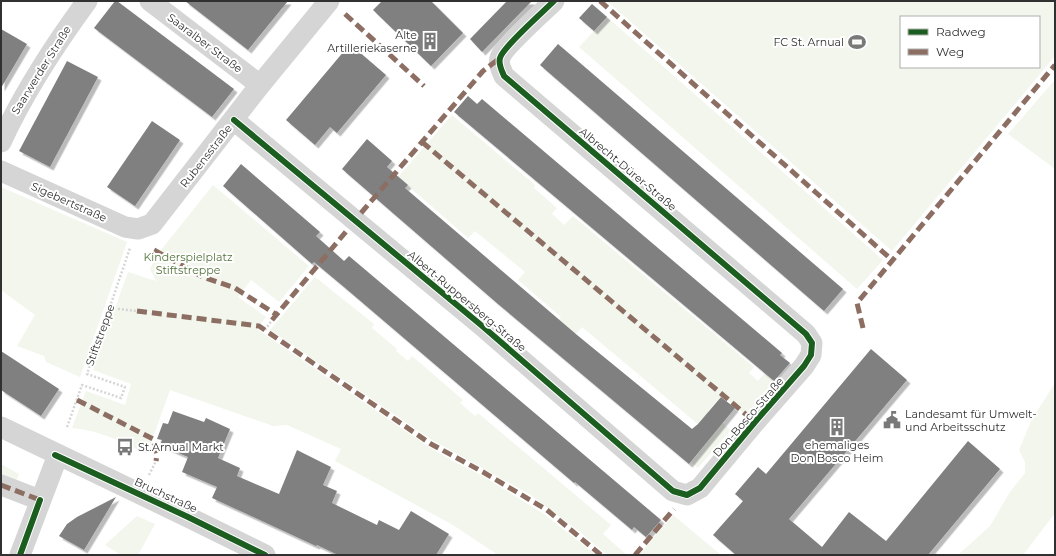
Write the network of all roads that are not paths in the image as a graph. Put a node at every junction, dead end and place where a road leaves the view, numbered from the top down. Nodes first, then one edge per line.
1 (87, 1) edge
2 (150, 1) edge
3 (328, 1) edge
4 (554, 1) edge
5 (260, 85) junction
6 (234, 120) junction
7 (1, 142) edge
8 (1, 171) edge
9 (138, 229) joint
10 (812, 343) joint
11 (1, 427) edge
12 (58, 455) junction
13 (1, 485) edge
14 (687, 495) joint
15 (40, 500) junction
16 (20, 555) edge
17 (265, 555) edge

1 - 7 street, Saarwerder Straße
2 - 5 street, Saaralber Straße
3 - 5 street, Rubensstraße
4 - 10 street, Albrecht-Dürer-Straße
5 - 6 street, Rubensstraße
6 - 9 street, Rubensstraße
6 - 14 street, Albert-Ruppersberg-Straße
8 - 9 street, Sigebertstraße
10 - 14 street, Don-Bosco-Straße
11 - 12 street, Bruchstraße
12 - 15 street
12 - 17 street, Bruchstraße
13 - 15 street
15 - 16 street

